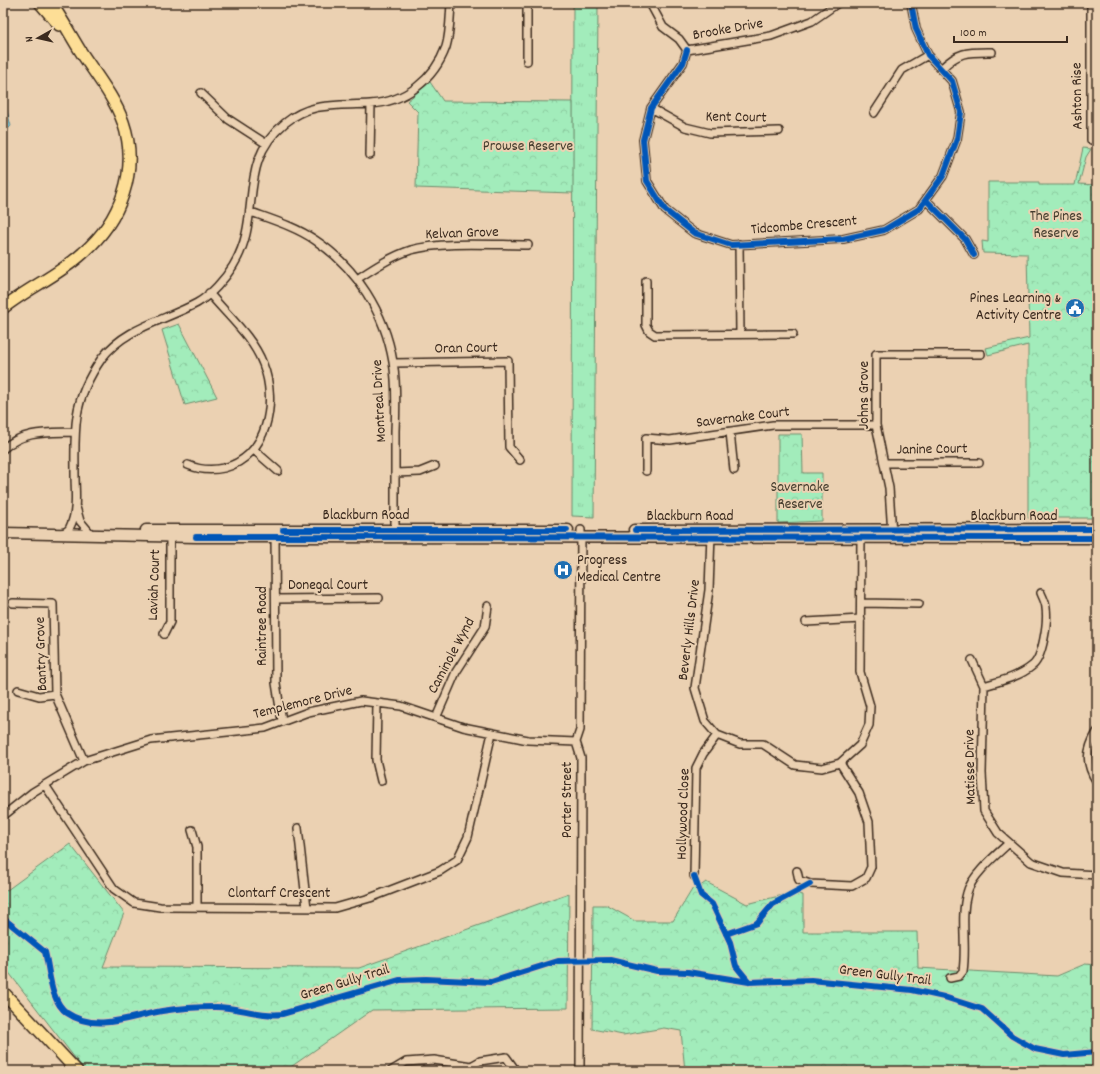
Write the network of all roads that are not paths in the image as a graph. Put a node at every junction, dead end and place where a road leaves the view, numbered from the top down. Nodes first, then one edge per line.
1 (40, 3) edge
2 (51, 3) edge
3 (451, 3) edge
4 (650, 3) edge
5 (838, 3) edge
6 (911, 3) edge
7 (1091, 3) edge
8 (527, 4) edge
9 (80, 50) junction
10 (687, 50) junction
11 (992, 52) dead end
12 (928, 55) junction
13 (527, 61) dead end
14 (941, 69) junction
15 (201, 93) dead end
16 (371, 104) junction
17 (651, 108) junction
18 (874, 113) dead end
19 (778, 132) dead end
20 (1091, 140) dead end
21 (265, 143) junction
22 (370, 156) dead end
23 (926, 200) junction
24 (251, 212) junction
25 (739, 244) junction
26 (528, 245) dead end
27 (974, 255) dead end
28 (357, 279) junction
29 (646, 281) dead end
30 (209, 294) junction
31 (3, 308) edge
32 (740, 334) junction
33 (793, 334) dead end
34 (981, 354) dead end
35 (394, 363) junction
36 (876, 424) junction
37 (75, 432) junction
38 (730, 432) junction
39 (3, 449) edge
40 (254, 450) junction
41 (520, 460) dead end
42 (885, 463) junction
43 (979, 463) dead end
44 (188, 465) dead end
45 (435, 466) dead end
46 (646, 470) dead end
47 (734, 470) dead end
48 (278, 471) dead end
49 (395, 473) junction
50 (76, 507) junction
51 (1097, 529) edge
52 (3, 533) edge
53 (62, 533) junction
54 (275, 533) junction
55 (395, 533) junction
56 (91, 534) junction
57 (581, 534) junction
58 (711, 534) junction
59 (861, 534) junction
60 (892, 534) junction
61 (170, 537) junction
62 (1097, 538) edge
63 (1041, 593) dead end
64 (379, 598) dead end
65 (276, 599) junction
66 (13, 603) dead end
67 (862, 603) junction
68 (919, 604) dead end
69 (488, 606) dead end
70 (861, 619) junction
71 (806, 622) dead end
72 (164, 634) dead end
73 (972, 660) dead end
74 (984, 686) junction
75 (18, 690) dead end
76 (55, 694) junction
77 (377, 703) junction
78 (436, 718) junction
79 (282, 721) junction
80 (1097, 732) edge
81 (492, 733) junction
82 (717, 735) junction
83 (576, 742) junction
84 (84, 762) junction
85 (840, 763) junction
86 (381, 781) dead end
87 (1097, 782) edge
88 (45, 785) junction
89 (3, 816) edge
90 (298, 828) dead end
91 (192, 830) dead end
92 (1009, 843) junction
93 (797, 871) dead end
94 (1097, 875) edge
95 (694, 876) dead end
96 (197, 907) junction
97 (307, 908) junction
98 (950, 978) dead end
99 (5, 993) edge
100 (45, 1037) junction
101 (471, 1068) edge
102 (70, 1071) edge
103 (77, 1071) edge
104 (391, 1071) edge
105 (514, 1071) edge
106 (580, 1071) edge

1 - 9 main road
2 - 9 main road
3 - 16 street
4 - 10 street
5 - 10 street, Brooke Drive
6 - 12 street, Tidcombe Crescent
7 - 20 street, Ashton Rise
8 - 13 street
9 - 31 main road
10 - 17 street, Tidcombe Crescent
11 - 14 street
12 - 14 street, Tidcombe Crescent
12 - 18 street
14 - 23 street, Tidcombe Crescent
15 - 21 street
16 - 21 street
16 - 22 street
17 - 19 street, Kent Court
17 - 25 street, Tidcombe Crescent
21 - 24 street
23 - 25 street, Tidcombe Crescent
23 - 27 street
24 - 28 street, Montreal Drive
24 - 30 street
25 - 32 street
26 - 28 street, Kelvan Grove
28 - 35 street, Montreal Drive
29 - 32 street
30 - 37 street
30 - 40 street
32 - 33 street
34 - 36 street, Johns Grove
35 - 41 street, Oran Court
35 - 49 street, Montreal Drive
36 - 38 street, Savernake Court
36 - 42 street, Johns Grove
37 - 39 street
37 - 50 street
38 - 46 street, Savernake Court
38 - 47 street
40 - 44 street
40 - 48 street
42 - 43 street, Janine Court
42 - 60 street, Johns Grove
45 - 49 street
49 - 55 street, Montreal Drive
50 - 53 street
50 - 56 street
51 - 60 main road, Blackburn Road
52 - 53 main road, Blackburn Road
53 - 56 main road, Blackburn Road
54 - 55 main road, Blackburn Road
54 - 56 main road, Blackburn Road
54 - 61 main road, Blackburn Road
54 - 65 street, Raintree Road
55 - 57 main road, Blackburn Road
56 - 61 main road, Blackburn Road
57 - 58 main road, Blackburn Road
57 - 83 street, Porter Street
58 - 59 main road, Blackburn Road
58 - 82 street, Beverly Hills Drive
59 - 60 main road, Blackburn Road
59 - 67 street, Beverly Hills Drive
60 - 62 main road, Blackburn Road
61 - 72 street, Laviah Court
63 - 74 street
64 - 65 street, Donegal Court
65 - 79 street, Raintree Road
66 - 76 street, Bantry Grove
67 - 68 street
67 - 70 street, Beverly Hills Drive
69 - 78 street, Caminole Wynd
70 - 71 street
70 - 85 street, Beverly Hills Drive
73 - 74 street, Matisse Drive
74 - 92 street, Matisse Drive
75 - 76 street
76 - 84 street, Bantry Grove
77 - 78 street, Templemore Drive
77 - 79 street, Templemore Drive
77 - 86 street
78 - 81 street, Templemore Drive
79 - 84 street, Templemore Drive
80 - 87 street
81 - 83 street, Templemore Drive
81 - 97 street, Clontarf Crescent
82 - 85 street, Beverly Hills Drive
82 - 95 street, Hollywood Close
83 - 106 street, Porter Street
84 - 88 street, Templemore Drive
85 - 93 street
88 - 89 street, Templemore Drive
88 - 96 street, Clontarf Crescent
90 - 97 street
91 - 96 street
92 - 94 street, Matisse Drive
92 - 98 street
96 - 97 street, Clontarf Crescent
99 - 100 main road
100 - 102 main road
100 - 103 main road
101 - 104 street
101 - 105 street

